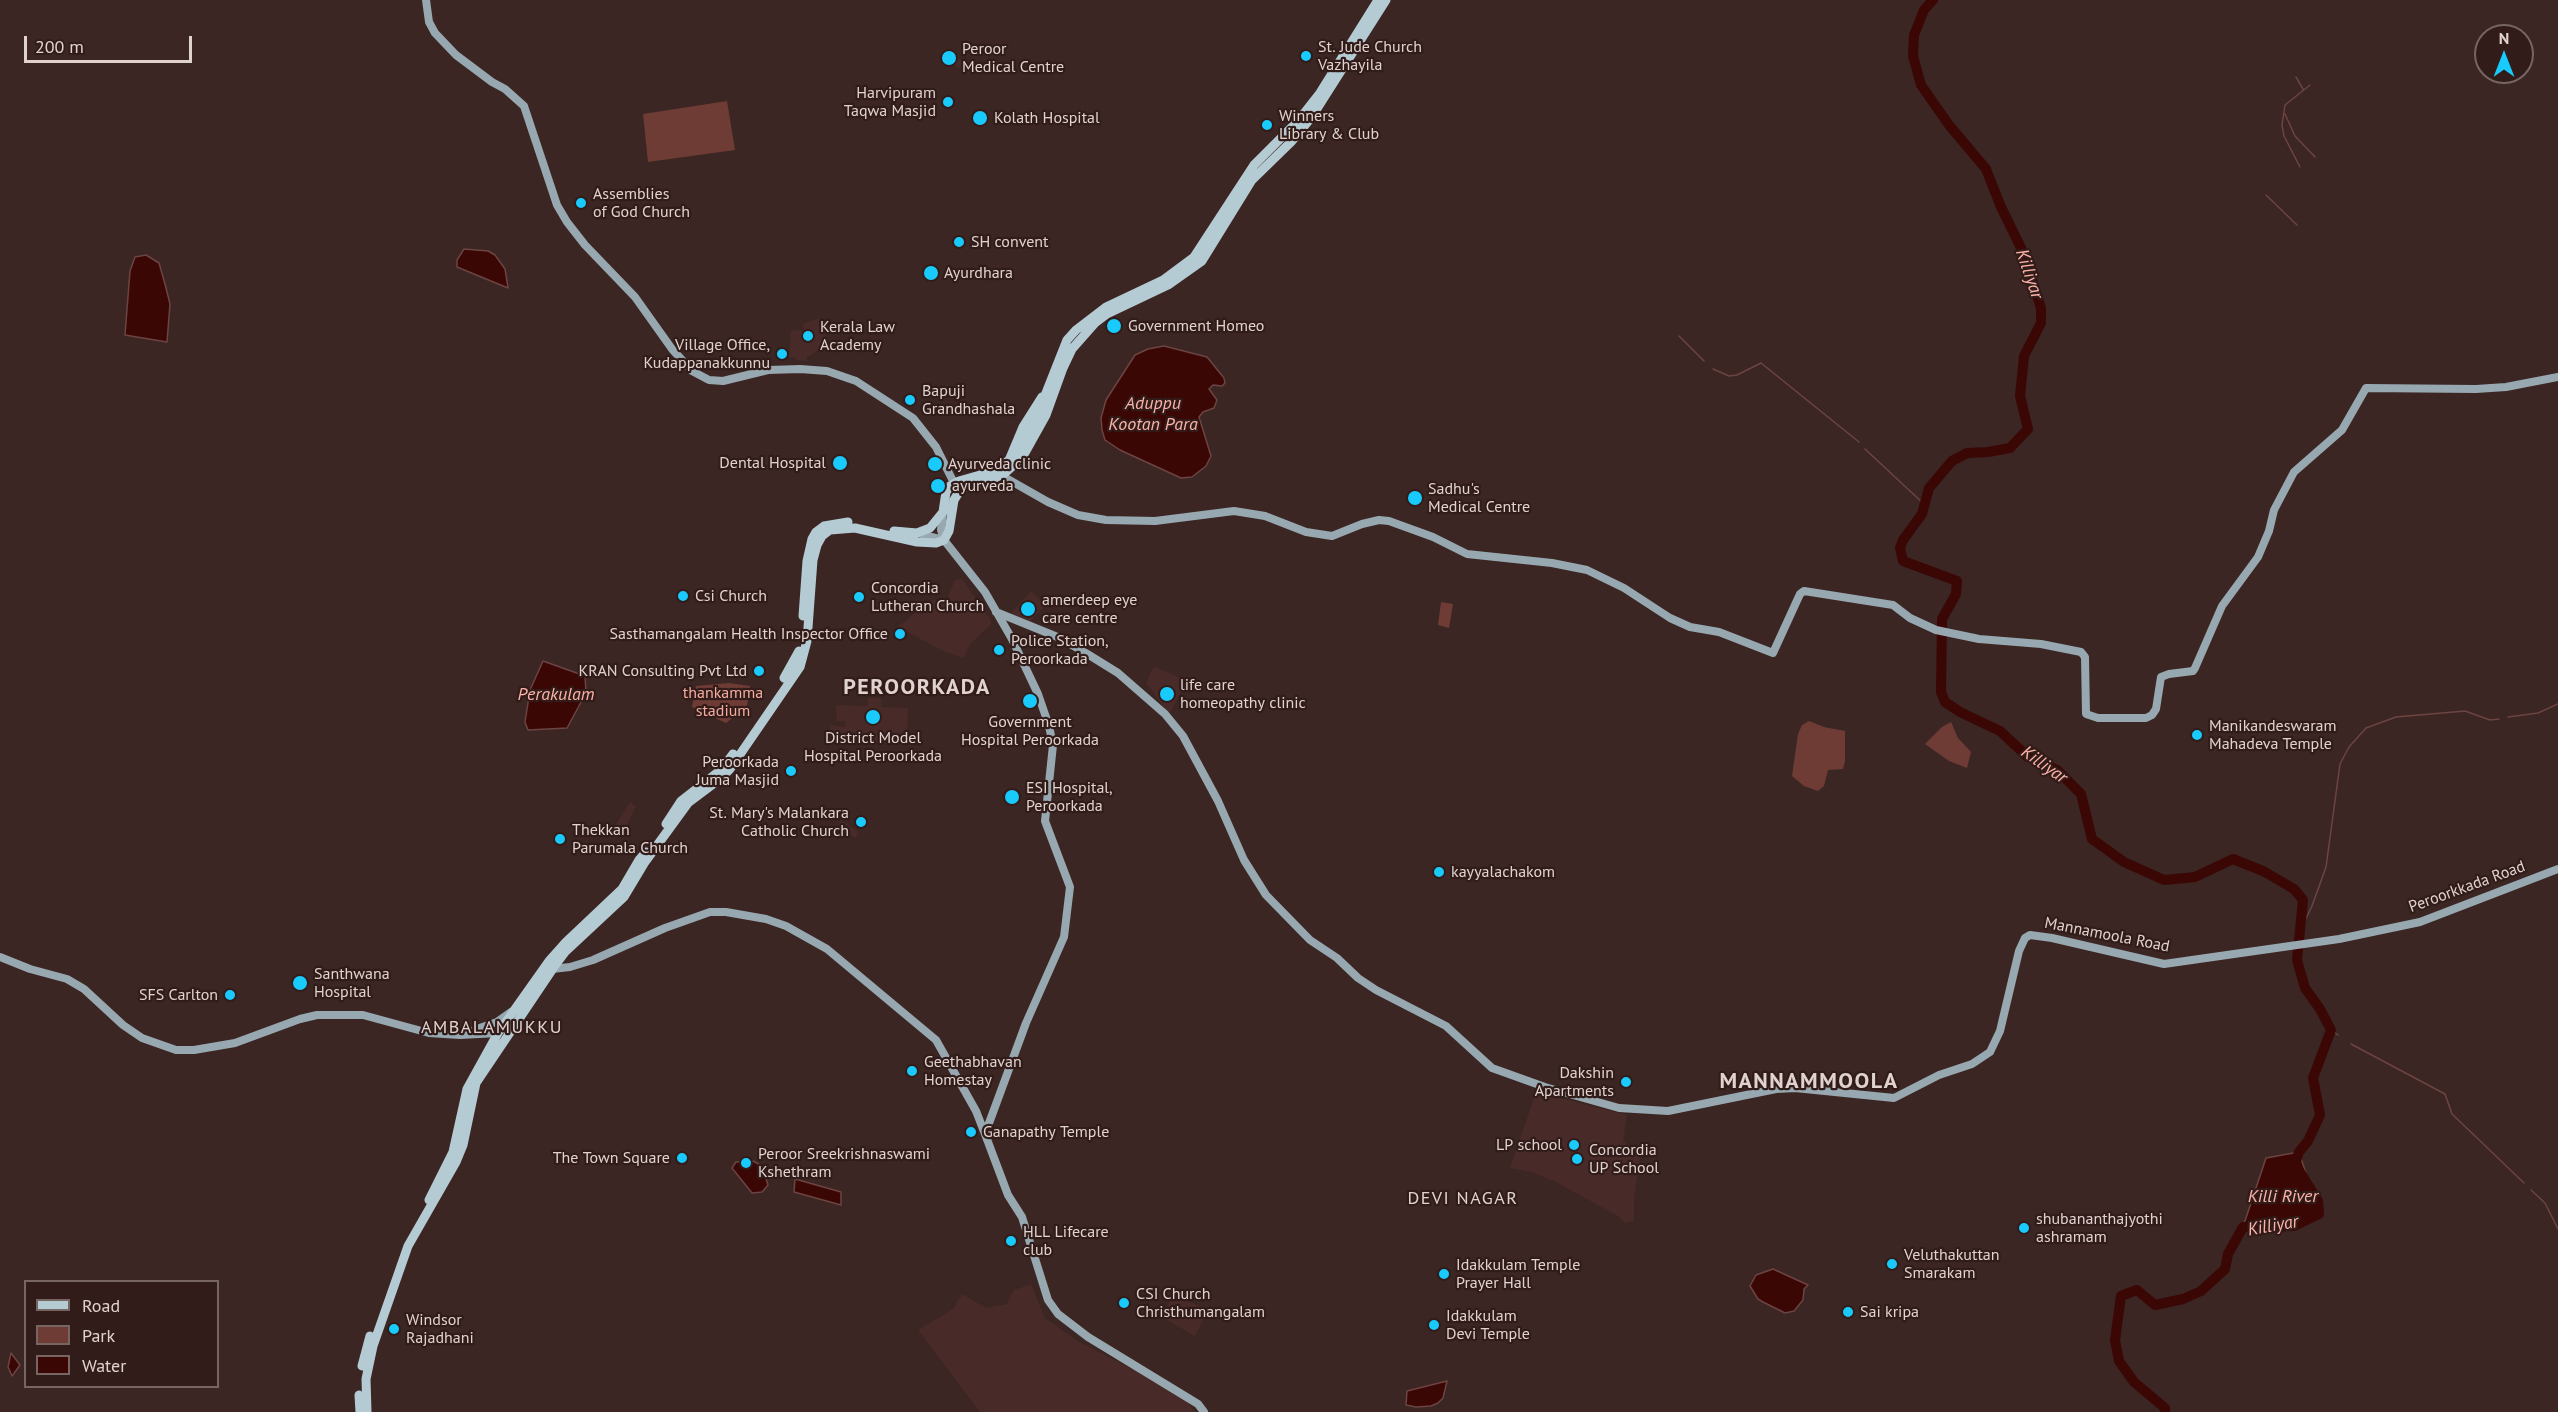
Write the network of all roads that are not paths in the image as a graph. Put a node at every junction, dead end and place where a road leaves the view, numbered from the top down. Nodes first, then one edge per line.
1 (426, 0) edge
2 (1378, 0) edge
3 (1386, 0) edge
4 (1337, 74) junction
5 (2558, 377) edge
6 (1048, 397) junction
7 (997, 473) junction
8 (954, 483) junction
9 (959, 492) junction
10 (943, 512) junction
11 (871, 528) junction
12 (916, 533) junction
13 (944, 540) junction
14 (996, 612) junction
15 (2558, 869) edge
16 (2278, 948) joint
17 (0, 957) edge
18 (550, 966) junction
19 (514, 1010) junction
20 (498, 1033) junction
21 (460, 1035) junction
22 (492, 1043) junction
23 (985, 1134) junction
24 (360, 1412) edge
25 (367, 1412) edge
26 (1204, 1412) edge

1 - 8 main road
2 - 4 main road
3 - 4 main road
4 - 6 main road
5 - 7 main road
6 - 7 main road
6 - 7 main road
7 - 8 main road
7 - 9 main road
8 - 9 main road
8 - 10 main road
9 - 13 main road
10 - 12 main road
10 - 13 main road
11 - 12 main road
11 - 13 main road
11 - 18 main road
12 - 13 main road
13 - 14 main road
14 - 16 main road, Mannamoola Road
14 - 23 main road
15 - 16 main road, Peroorkkada Road
17 - 21 main road
18 - 19 main road
18 - 23 main road
18 - 25 main road
19 - 20 main road
19 - 21 main road
20 - 21 main road
20 - 22 main road
21 - 22 main road
22 - 24 main road
23 - 26 main road

